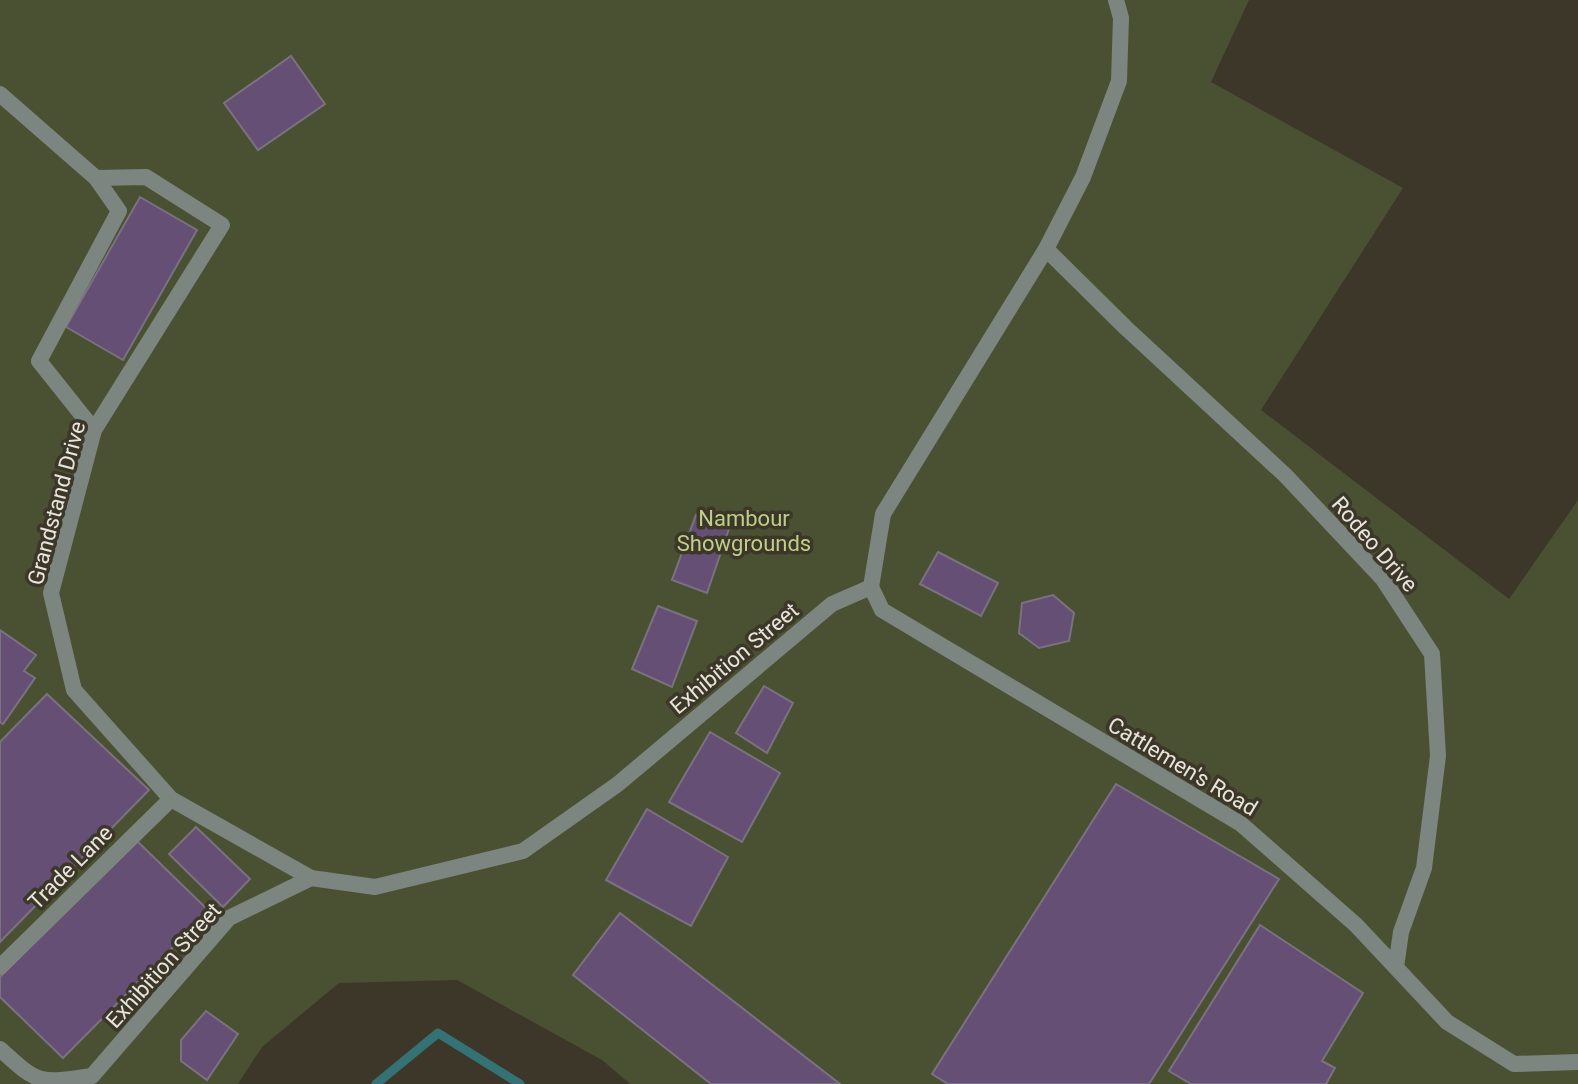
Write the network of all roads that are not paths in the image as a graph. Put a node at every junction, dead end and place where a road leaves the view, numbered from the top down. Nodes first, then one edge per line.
1 (1116, 0) edge
2 (0, 94) edge
3 (96, 178) junction
4 (1046, 249) junction
5 (94, 430) junction
6 (871, 587) junction
7 (171, 799) junction
8 (311, 878) junction
9 (0, 967) edge
10 (1396, 967) junction
11 (0, 1049) edge
12 (1578, 1062) edge
13 (92, 1080) edge

1 - 4 street
2 - 3 street
3 - 5 street
3 - 5 street, Grandstand Drive
4 - 6 street
4 - 10 street, Rodeo Drive
5 - 7 street, Grandstand Drive
6 - 8 street, Exhibition Street
6 - 10 street, Cattlemen's Road
7 - 8 street, Grandstand Drive
7 - 9 street, Trade Lane
8 - 13 street, Exhibition Street
10 - 12 street, Cattlemen's Road
11 - 13 street

